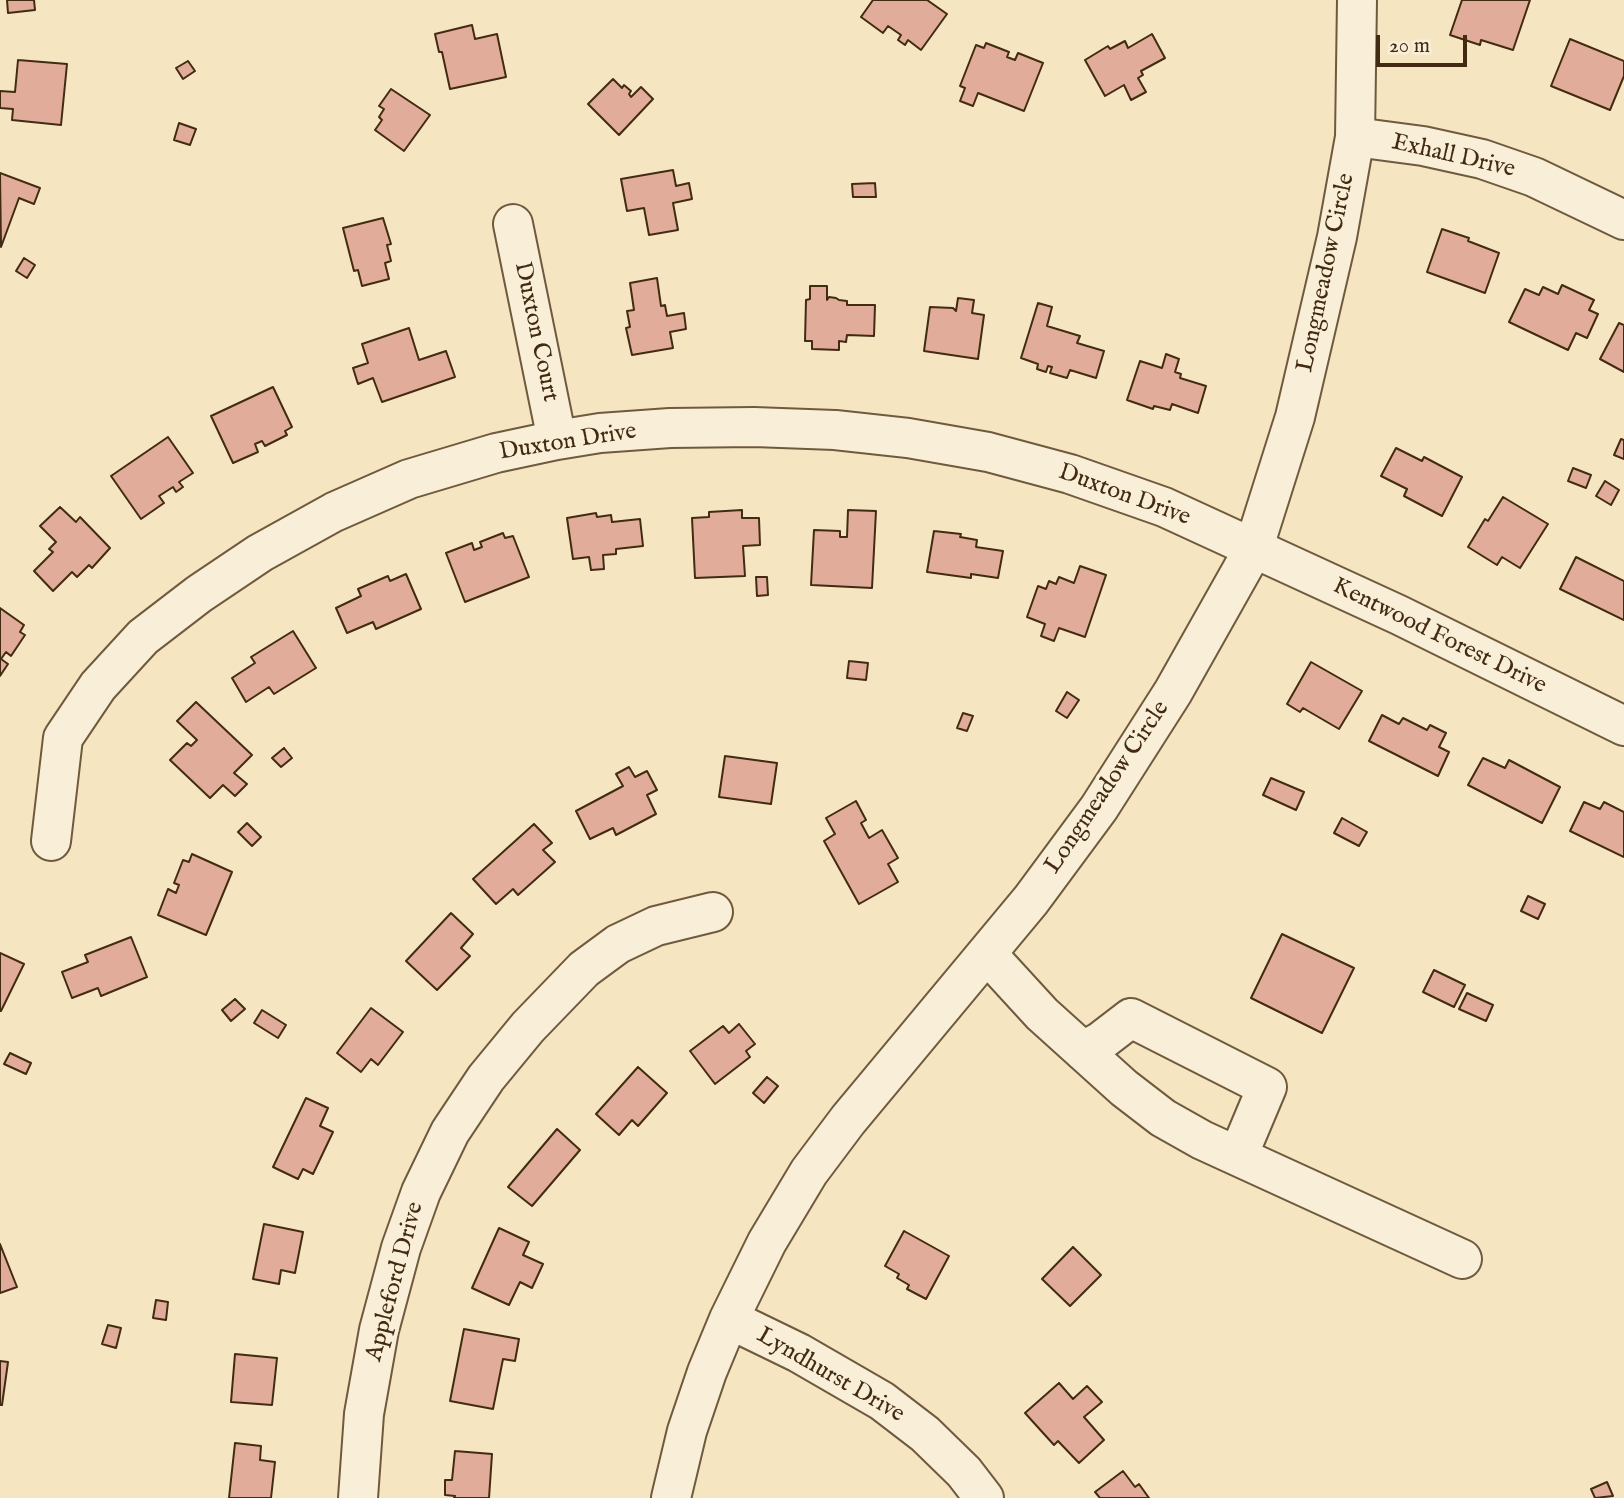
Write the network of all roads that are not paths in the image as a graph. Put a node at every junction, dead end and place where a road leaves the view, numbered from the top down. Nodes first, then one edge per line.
1 (1357, 0) edge
2 (1355, 137) junction
3 (1624, 220) edge
4 (513, 224) dead end
5 (557, 440) junction
6 (1253, 550) junction
7 (1624, 726) edge
8 (51, 841) dead end
9 (713, 912) dead end
10 (987, 954) junction
11 (1083, 1051) junction
12 (1238, 1156) junction
13 (1462, 1259) dead end
14 (729, 1319) junction
15 (358, 1498) edge
16 (671, 1498) edge
17 (984, 1498) edge

1 - 2 street, Longmeadow Circle
2 - 3 street, Exhall Drive
2 - 6 street, Longmeadow Circle
4 - 5 street, Duxton Court
5 - 6 street, Duxton Drive
5 - 8 street, Duxton Drive
6 - 7 street, Kentwood Forest Drive
6 - 10 street, Longmeadow Circle
9 - 15 street, Appleford Drive
10 - 11 street
10 - 14 street, Longmeadow Circle
11 - 12 street
11 - 12 street
12 - 13 street
14 - 16 street, Longmeadow Circle
14 - 17 street, Lyndhurst Drive

